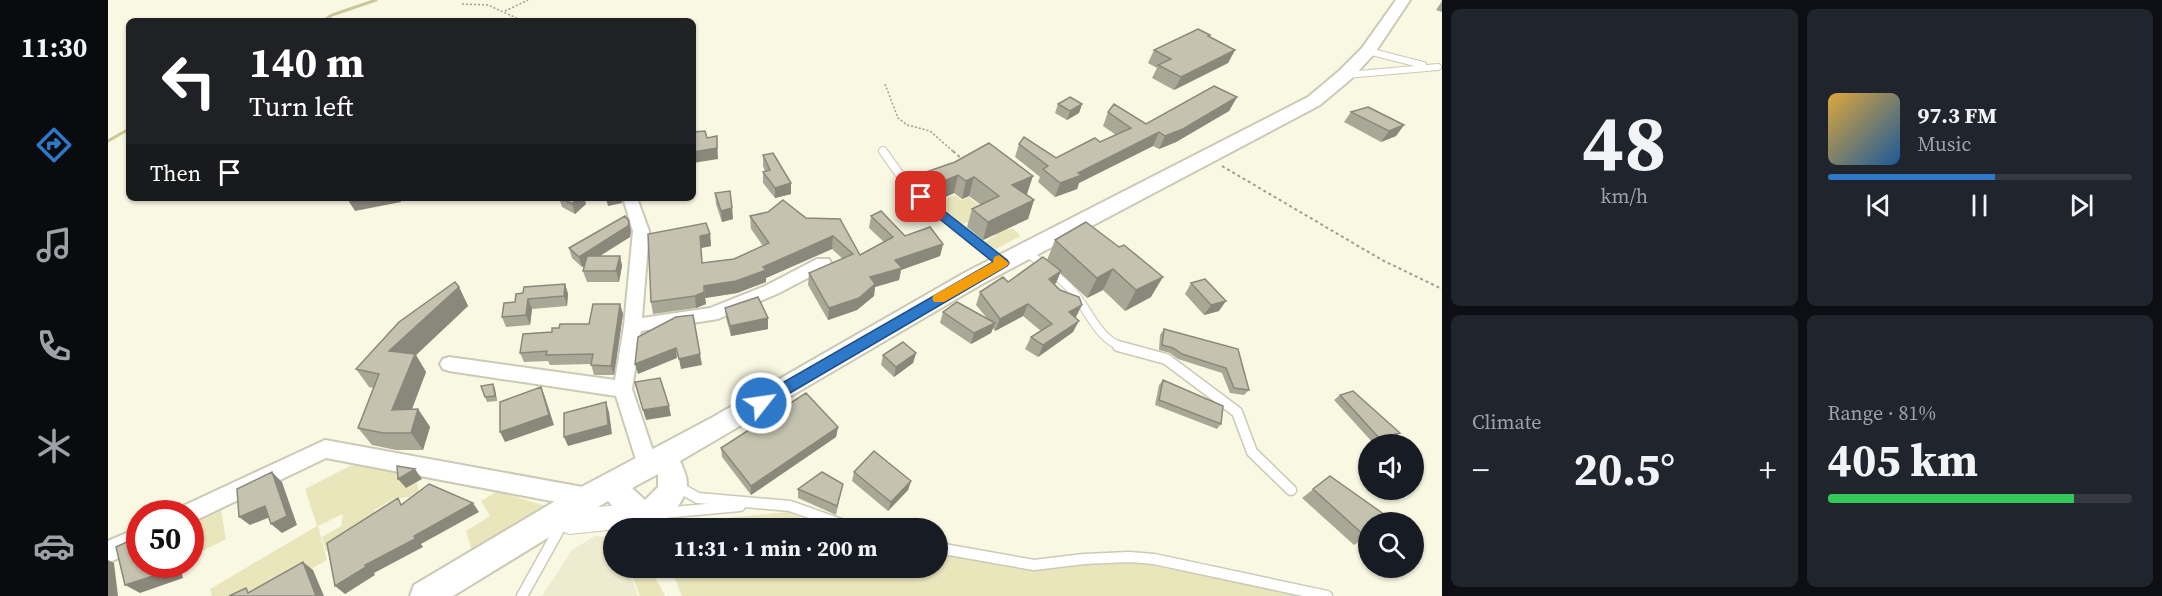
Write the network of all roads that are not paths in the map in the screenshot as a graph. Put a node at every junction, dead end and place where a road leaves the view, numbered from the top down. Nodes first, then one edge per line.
1 (1403, 0) edge
2 (1368, 51) junction
3 (1440, 66) edge
4 (1346, 75) junction
5 (882, 151) dead end
6 (631, 201) edge
7 (1026, 251) junction
8 (823, 263) dead end
9 (1002, 263) junction
10 (633, 326) junction
11 (449, 364) dead end
12 (623, 389) junction
13 (662, 470) junction
14 (1291, 490) dead end
15 (618, 493) junction
16 (588, 498) junction
17 (759, 504) junction
18 (204, 506) edge
19 (648, 514) junction
20 (824, 518) edge
21 (565, 524) junction
22 (126, 544) edge
23 (948, 550) edge
24 (108, 552) edge
25 (425, 596) edge
26 (452, 596) edge
27 (522, 596) edge
28 (1327, 596) edge

1 - 2 main road
2 - 3 lane
2 - 4 main road
3 - 4 lane
4 - 7 main road
5 - 9 lane
6 - 10 street
7 - 9 main road
7 - 14 lane
8 - 10 street
9 - 13 main road
10 - 12 street
11 - 12 street
12 - 13 street
13 - 15 main road
13 - 16 main road
13 - 17 lane
13 - 19 main road
15 - 19 main road
15 - 21 main road
16 - 18 street
16 - 25 main road
17 - 19 lane
17 - 20 lane
19 - 21 street
21 - 26 main road
21 - 27 lane
22 - 24 street
23 - 28 lane

